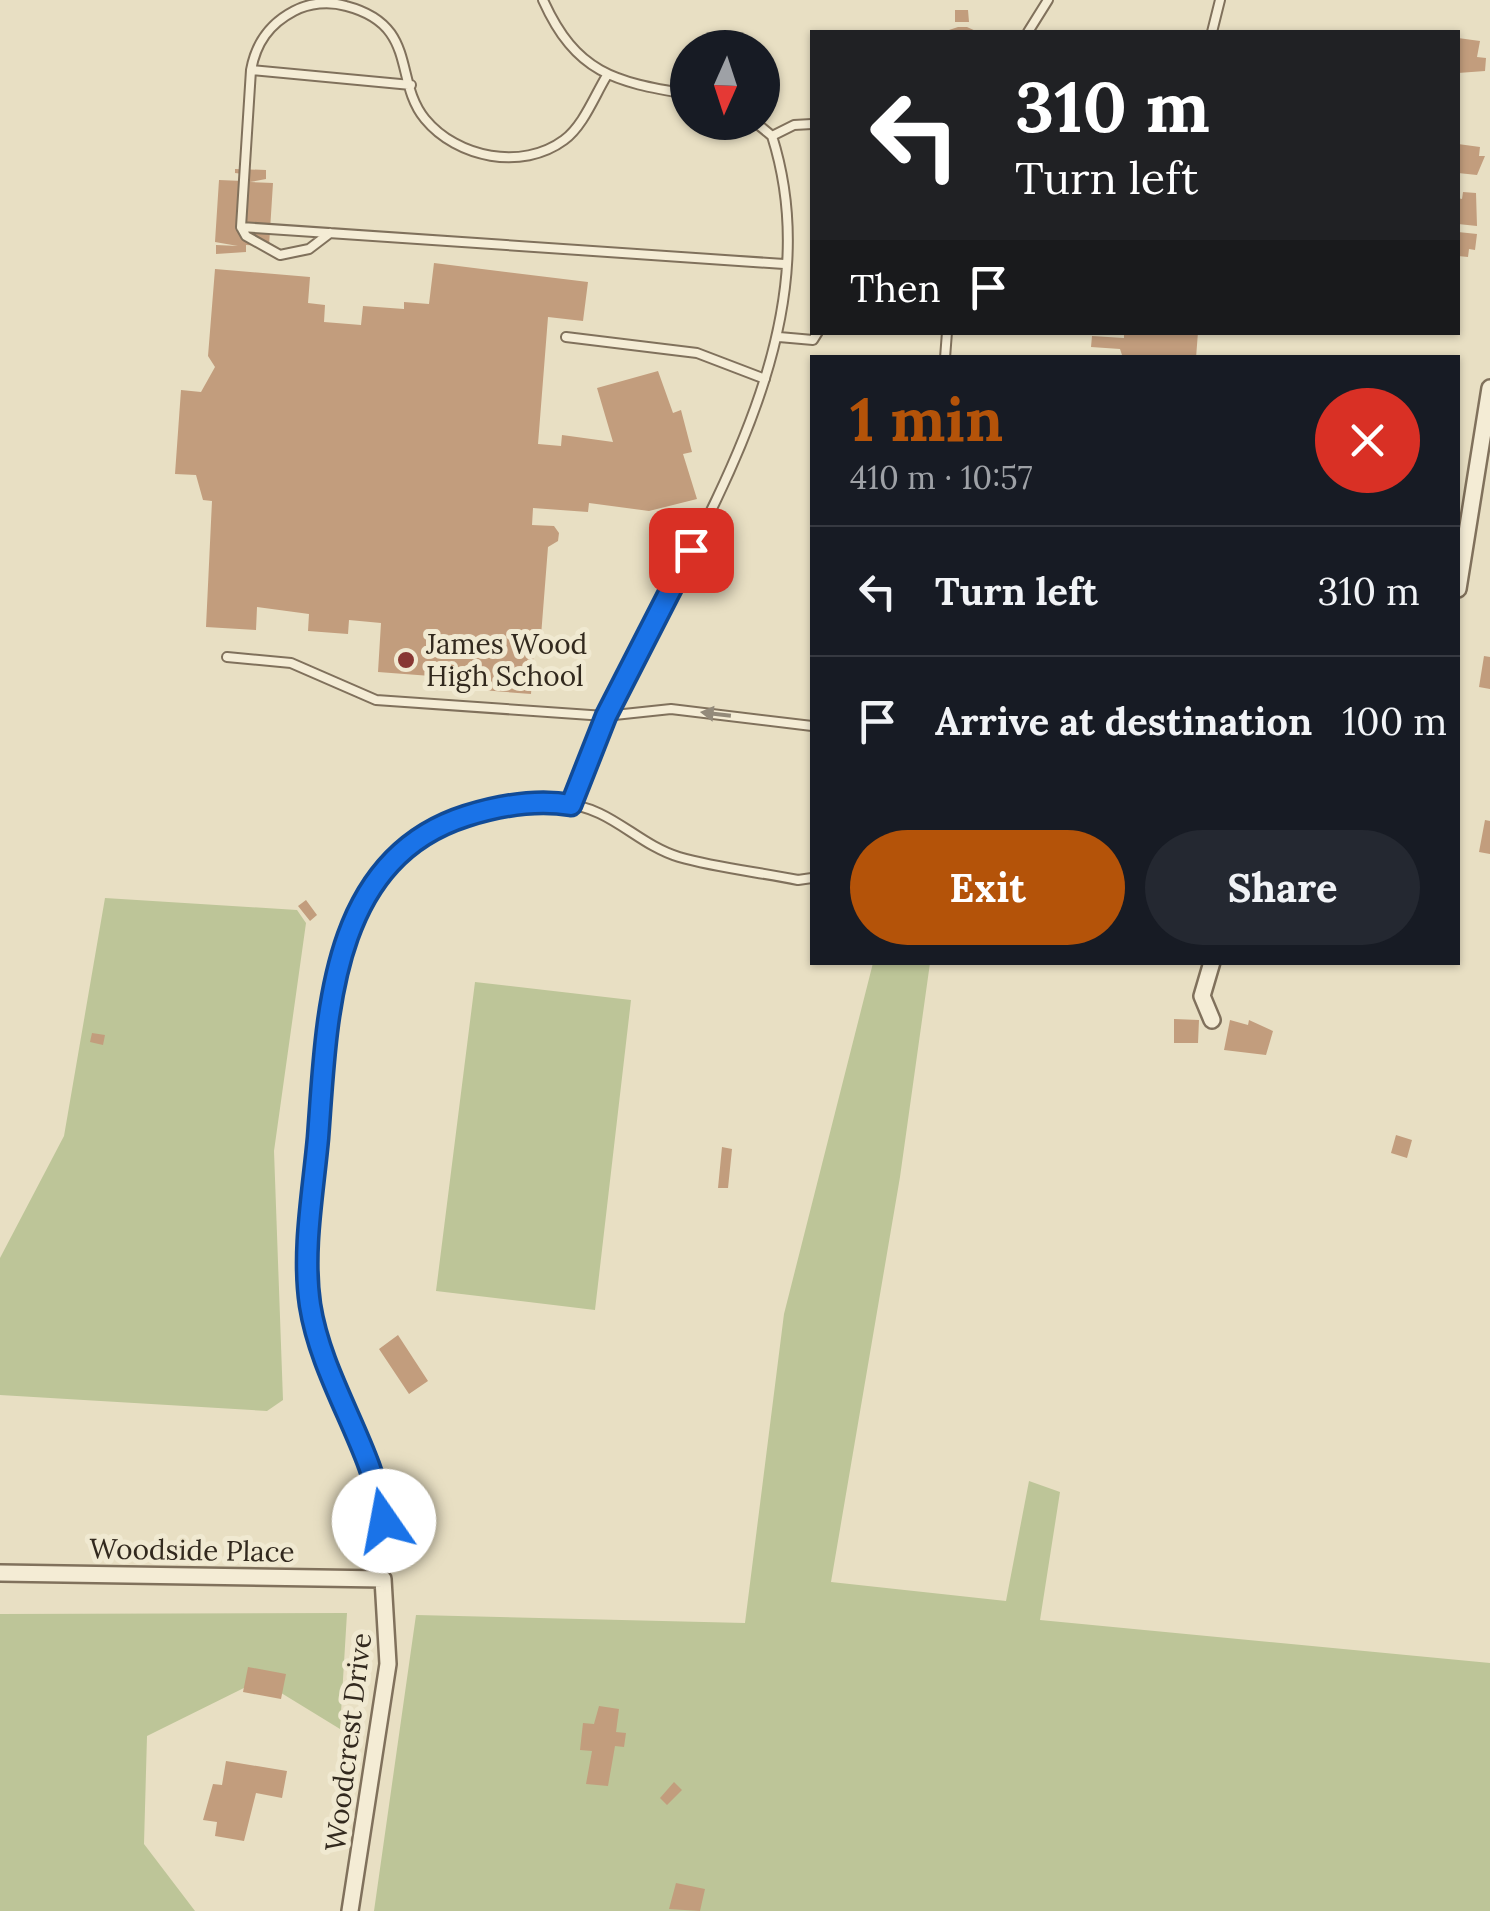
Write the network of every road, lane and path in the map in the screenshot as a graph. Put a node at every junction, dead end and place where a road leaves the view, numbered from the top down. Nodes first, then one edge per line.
1 (543, 0) edge
2 (1048, 0) edge
3 (1220, 0) edge
4 (1029, 30) edge
5 (1212, 30) edge
6 (251, 70) junction
7 (606, 77) junction
8 (411, 85) junction
9 (670, 90) edge
10 (810, 124) edge
11 (780, 132) edge
12 (773, 140) edge
13 (242, 227) junction
14 (330, 233) junction
15 (784, 264) junction
16 (816, 335) edge
17 (566, 336) dead end
18 (779, 337) junction
19 (765, 379) junction
20 (1490, 388) edge
21 (1460, 576) edge
22 (226, 657) dead end
23 (606, 716) junction
24 (810, 726) edge
25 (571, 805) junction
26 (810, 878) edge
27 (1211, 965) edge
28 (1212, 1020) dead end
29 (0, 1573) edge
30 (383, 1579) junction
31 (350, 1911) edge

1 - 7 lane
2 - 4 lane
3 - 5 lane
6 - 8 lane
6 - 8 lane
6 - 13 lane
7 - 8 lane
7 - 9 lane
10 - 11 lane
12 - 15 lane
13 - 14 lane
13 - 14 lane
14 - 15 lane
15 - 18 lane
16 - 18 lane
17 - 19 lane
18 - 19 lane
19 - 23 lane
20 - 21 street
22 - 23 lane
24 -> 23 lane
23 - 25 lane
25 - 26 lane
25 - 30 lane
27 - 28 street
29 - 30 street, Woodside Place
30 - 31 street, Woodcrest Drive

